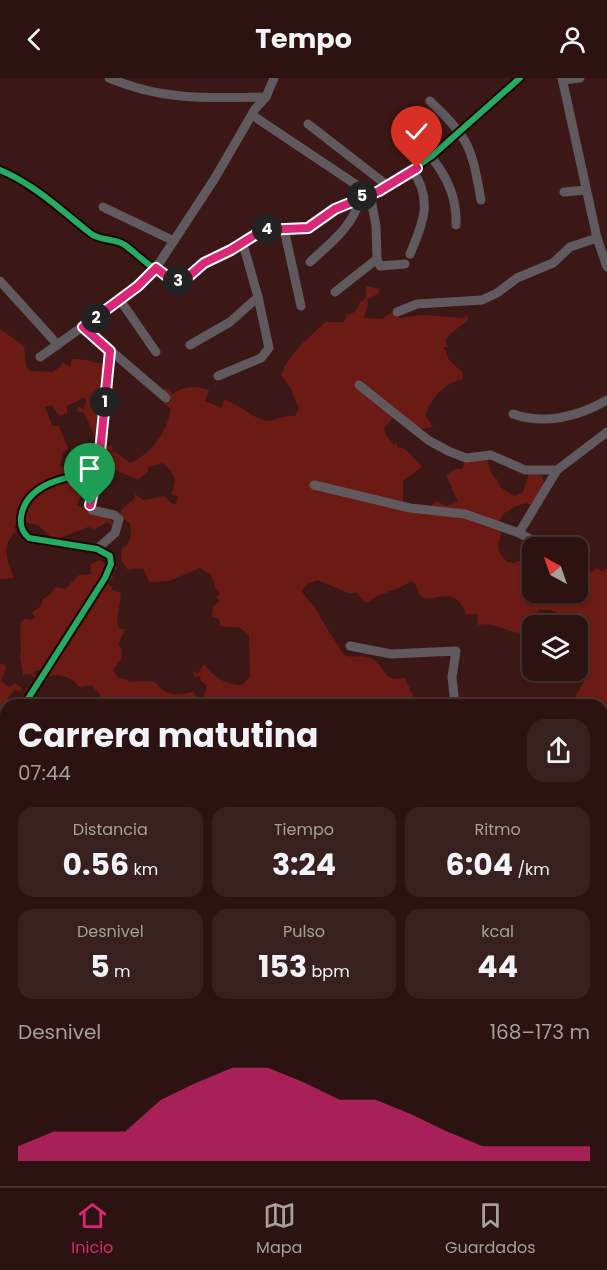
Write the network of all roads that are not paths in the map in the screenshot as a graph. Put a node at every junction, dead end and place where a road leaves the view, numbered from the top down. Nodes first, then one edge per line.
1 (109, 78) edge
2 (274, 78) edge
3 (520, 78) edge
4 (580, 78) edge
5 (562, 79) edge
6 (266, 97) junction
7 (430, 101) dead end
8 (252, 115) junction
9 (308, 124) dead end
10 (405, 129) dead end
11 (460, 131) junction
12 (432, 156) junction
13 (0, 170) edge
14 (412, 171) junction
15 (388, 186) junction
16 (586, 190) junction
17 (564, 192) dead end
18 (365, 195) junction
19 (481, 200) dead end
20 (103, 207) dead end
21 (456, 225) dead end
22 (284, 229) junction
23 (597, 238) junction
24 (174, 241) junction
25 (243, 244) junction
26 (410, 254) dead end
27 (377, 259) junction
28 (310, 262) dead end
29 (405, 264) dead end
30 (607, 267) edge
31 (156, 268) junction
32 (0, 280) edge
33 (335, 292) dead end
34 (258, 297) junction
35 (120, 300) junction
36 (301, 306) dead end
37 (397, 312) dead end
38 (83, 327) junction
39 (58, 345) junction
40 (190, 345) dead end
41 (110, 351) junction
42 (156, 352) dead end
43 (40, 357) dead end
44 (219, 376) dead end
45 (359, 385) dead end
46 (166, 398) dead end
47 (607, 400) edge
48 (513, 414) dead end
49 (607, 432) edge
50 (557, 471) junction
51 (98, 472) junction
52 (314, 485) dead end
53 (519, 533) junction
54 (527, 537) edge
55 (98, 549) junction
56 (350, 646) dead end
57 (28, 699) edge
58 (454, 699) edge

1 - 6 street
2 - 6 street
3 - 11 street
4 - 5 street
5 - 16 street
6 - 8 street
7 - 11 street
8 - 18 street
8 - 24 street
9 - 15 street
10 - 12 street
11 - 12 street
11 - 19 street
12 - 14 street
12 - 21 street
13 - 31 street
14 - 15 street
14 - 26 street
15 - 18 street
16 - 17 street
16 - 23 street
18 - 22 street
18 - 27 street
18 - 28 street
20 - 24 street
22 - 25 street
22 - 36 street
23 - 30 street
23 - 37 street
24 - 31 street
25 - 31 street
25 - 34 street
27 - 29 street
27 - 33 street
31 - 35 street
32 - 39 street
34 - 40 street
34 - 44 street
35 - 38 street
35 - 42 street
38 - 39 street
38 - 41 street
39 - 43 street
41 - 46 street
41 - 51 street
45 - 50 street
47 - 48 street
49 - 50 street
50 - 53 street
51 - 55 street
51 - 55 street
52 - 53 street
53 - 54 street
55 - 57 street
56 - 58 street

